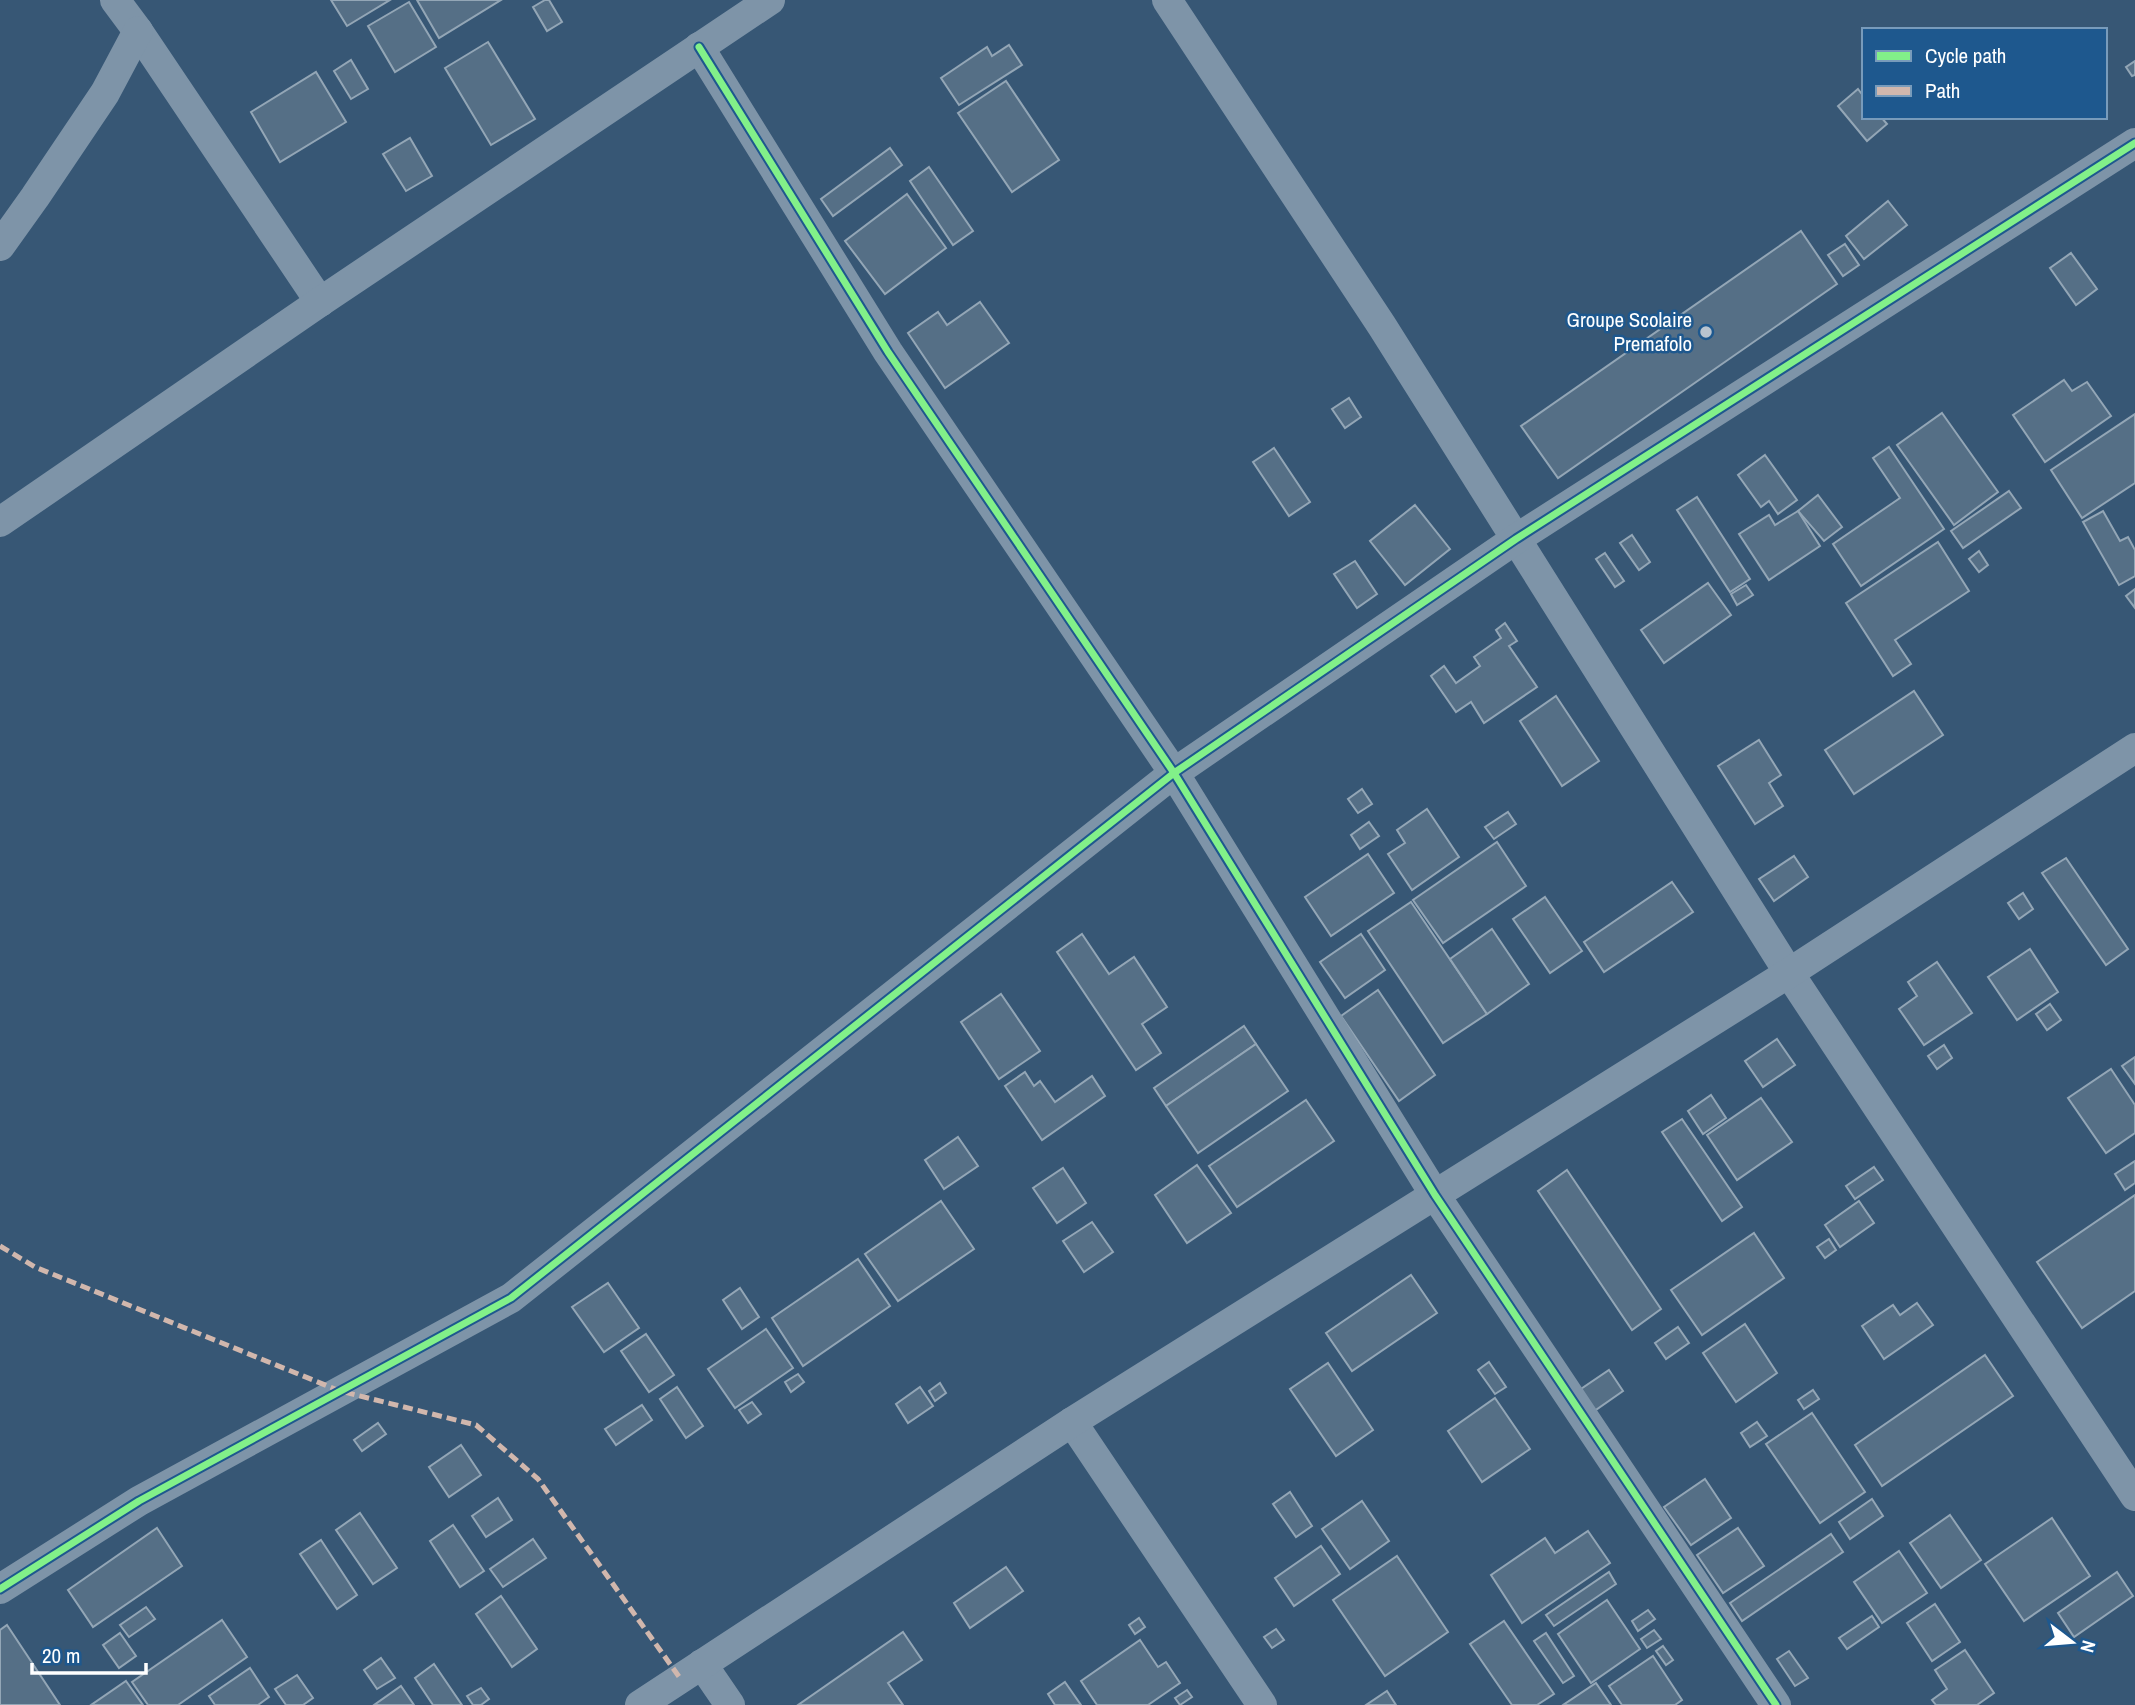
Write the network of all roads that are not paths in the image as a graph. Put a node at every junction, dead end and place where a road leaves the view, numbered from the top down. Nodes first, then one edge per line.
1 (115, 0) edge
2 (771, 0) edge
3 (1167, 0) edge
4 (138, 31) junction
5 (699, 47) junction
6 (2135, 143) edge
7 (0, 246) edge
8 (320, 302) junction
9 (0, 522) edge
10 (1516, 538) junction
11 (2135, 748) edge
12 (1174, 773) junction
13 (1789, 972) junction
14 (1435, 1195) junction
15 (1072, 1422) junction
16 (2135, 1496) edge
17 (0, 1589) edge
18 (702, 1664) junction
19 (640, 1705) edge
20 (730, 1705) edge
21 (1262, 1705) edge
22 (1776, 1705) edge

1 - 4 street
2 - 5 street
3 - 10 street
4 - 7 street
4 - 8 street
5 - 8 street
5 - 12 street
6 - 10 street
8 - 9 street
10 - 12 street
10 - 13 street
11 - 13 street
12 - 14 street
12 - 17 street
13 - 14 street
13 - 16 street
14 - 15 street
14 - 22 street
15 - 18 street
15 - 21 street
18 - 19 street
18 - 20 street

